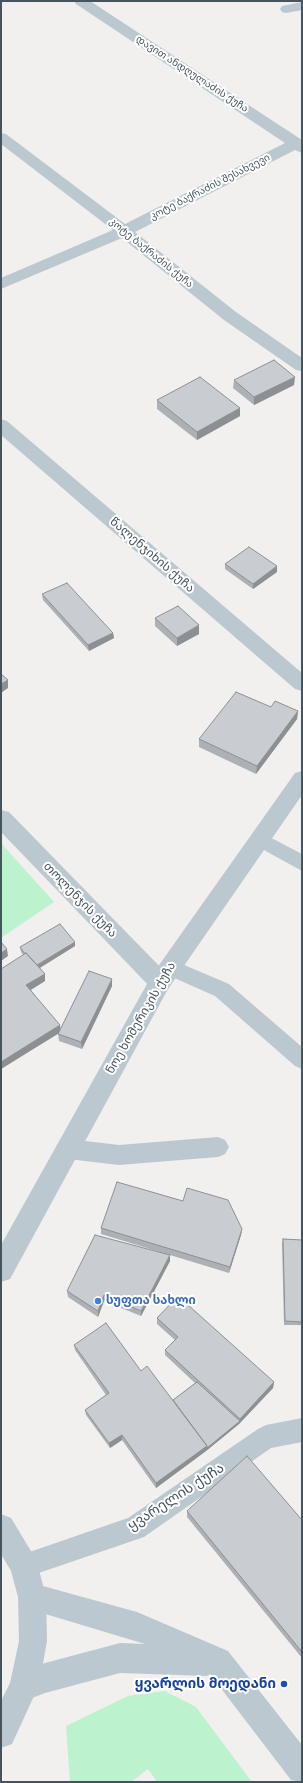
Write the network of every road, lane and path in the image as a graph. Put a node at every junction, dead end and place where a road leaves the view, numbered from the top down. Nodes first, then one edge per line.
1 (81, 1) edge
2 (302, 6) edge
3 (286, 9) dead end
4 (1, 137) edge
5 (299, 145) edge
6 (124, 231) junction
7 (1, 284) edge
8 (302, 366) edge
9 (1, 425) edge
10 (302, 684) edge
11 (302, 779) edge
12 (1, 818) edge
13 (260, 839) junction
14 (302, 863) edge
15 (165, 974) junction
16 (302, 1060) edge
17 (218, 1147) dead end
18 (68, 1149) junction
19 (1, 1270) edge
20 (302, 1430) edge
21 (1, 1528) edge
22 (24, 1566) junction
23 (32, 1597) junction
24 (218, 1661) junction
25 (24, 1686) junction
26 (1, 1733) edge
27 (302, 1769) edge

1 - 5 street, დავით ანდღულაძის ქუჩა
2 - 3 lane
4 - 6 street, კოტე ბაქრაძის ქუჩა
5 - 6 street, კოტე ბაქრაძის შესახვევი
6 - 7 street, კოტე ბაქრაძის შესახვევი
6 - 8 street, კოტე ბაქრაძის ქუჩა
9 - 10 street, წალენჯიხის ქუჩა
11 - 13 street, ნოე ხომერიკის ქუჩა
12 - 15 street, თოლენჯის ქუჩა
13 - 14 lane
13 - 15 street, ნოე ხომერიკის ქუჩა
15 - 16 lane
15 - 18 street, ნოე ხომერიკის ქუჩა
17 - 18 lane
18 - 19 street, ნოე ხომერიკის ქუჩა
20 - 22 lane, ყვარელის ქუჩა
21 - 22 street
22 - 23 street
23 - 24 street
23 - 25 street
24 - 25 street
24 - 27 street
25 - 26 street

